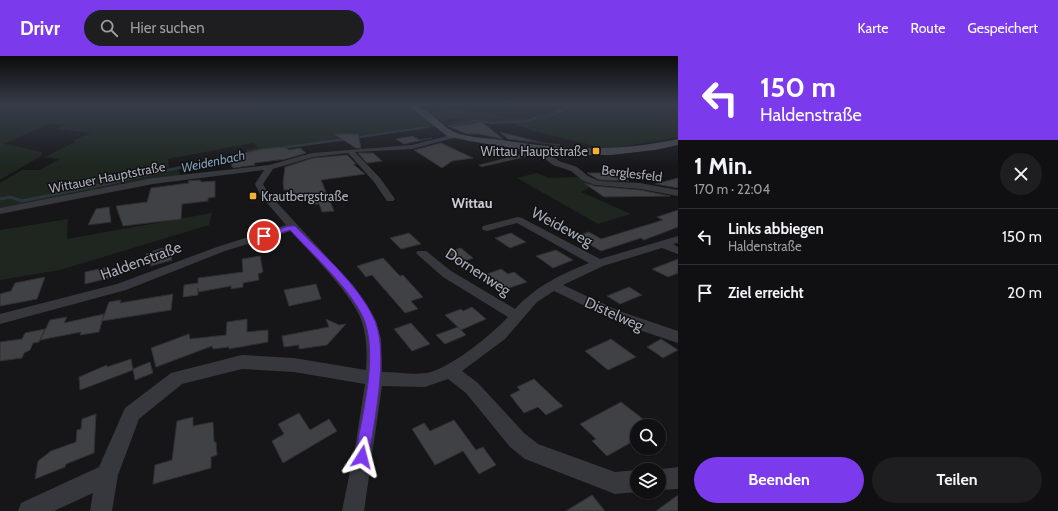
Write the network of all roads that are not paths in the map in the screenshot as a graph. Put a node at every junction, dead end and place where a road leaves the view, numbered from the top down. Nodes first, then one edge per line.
1 (439, 126) edge
2 (455, 136) junction
3 (678, 142) edge
4 (350, 151) junction
5 (543, 152) junction
6 (482, 165) dead end
7 (270, 167) junction
8 (678, 193) edge
9 (390, 199) dead end
10 (0, 211) edge
11 (292, 227) junction
12 (487, 228) dead end
13 (678, 239) edge
14 (663, 244) junction
15 (678, 251) edge
16 (422, 253) dead end
17 (599, 263) junction
18 (553, 285) junction
19 (517, 316) junction
20 (0, 319) edge
21 (678, 337) edge
22 (450, 371) junction
23 (374, 379) junction
24 (107, 475) junction
25 (678, 478) edge
26 (666, 479) edge
27 (630, 482) edge
28 (28, 511) edge
29 (101, 511) edge
30 (353, 511) edge

1 - 2 street
2 - 4 street, Wittauer Hauptstraße
2 - 5 street
3 - 5 street
4 - 7 street, Wittauer Hauptstraße
4 - 9 street
5 - 6 street
5 - 8 street, Berglesfeld
7 - 10 street, Wittauer Hauptstraße
7 - 11 street
11 - 20 street, Haldenstraße
11 - 23 street
12 - 17 street, Weideweg
13 - 14 street
14 - 15 street
14 - 17 street
16 - 19 street, Dornenweg
17 - 18 street
18 - 19 street
18 - 21 street, Distelweg
19 - 22 street
22 - 23 street
22 - 27 street
23 - 24 street
23 - 30 street
24 - 28 street
24 - 29 street
25 - 26 street

